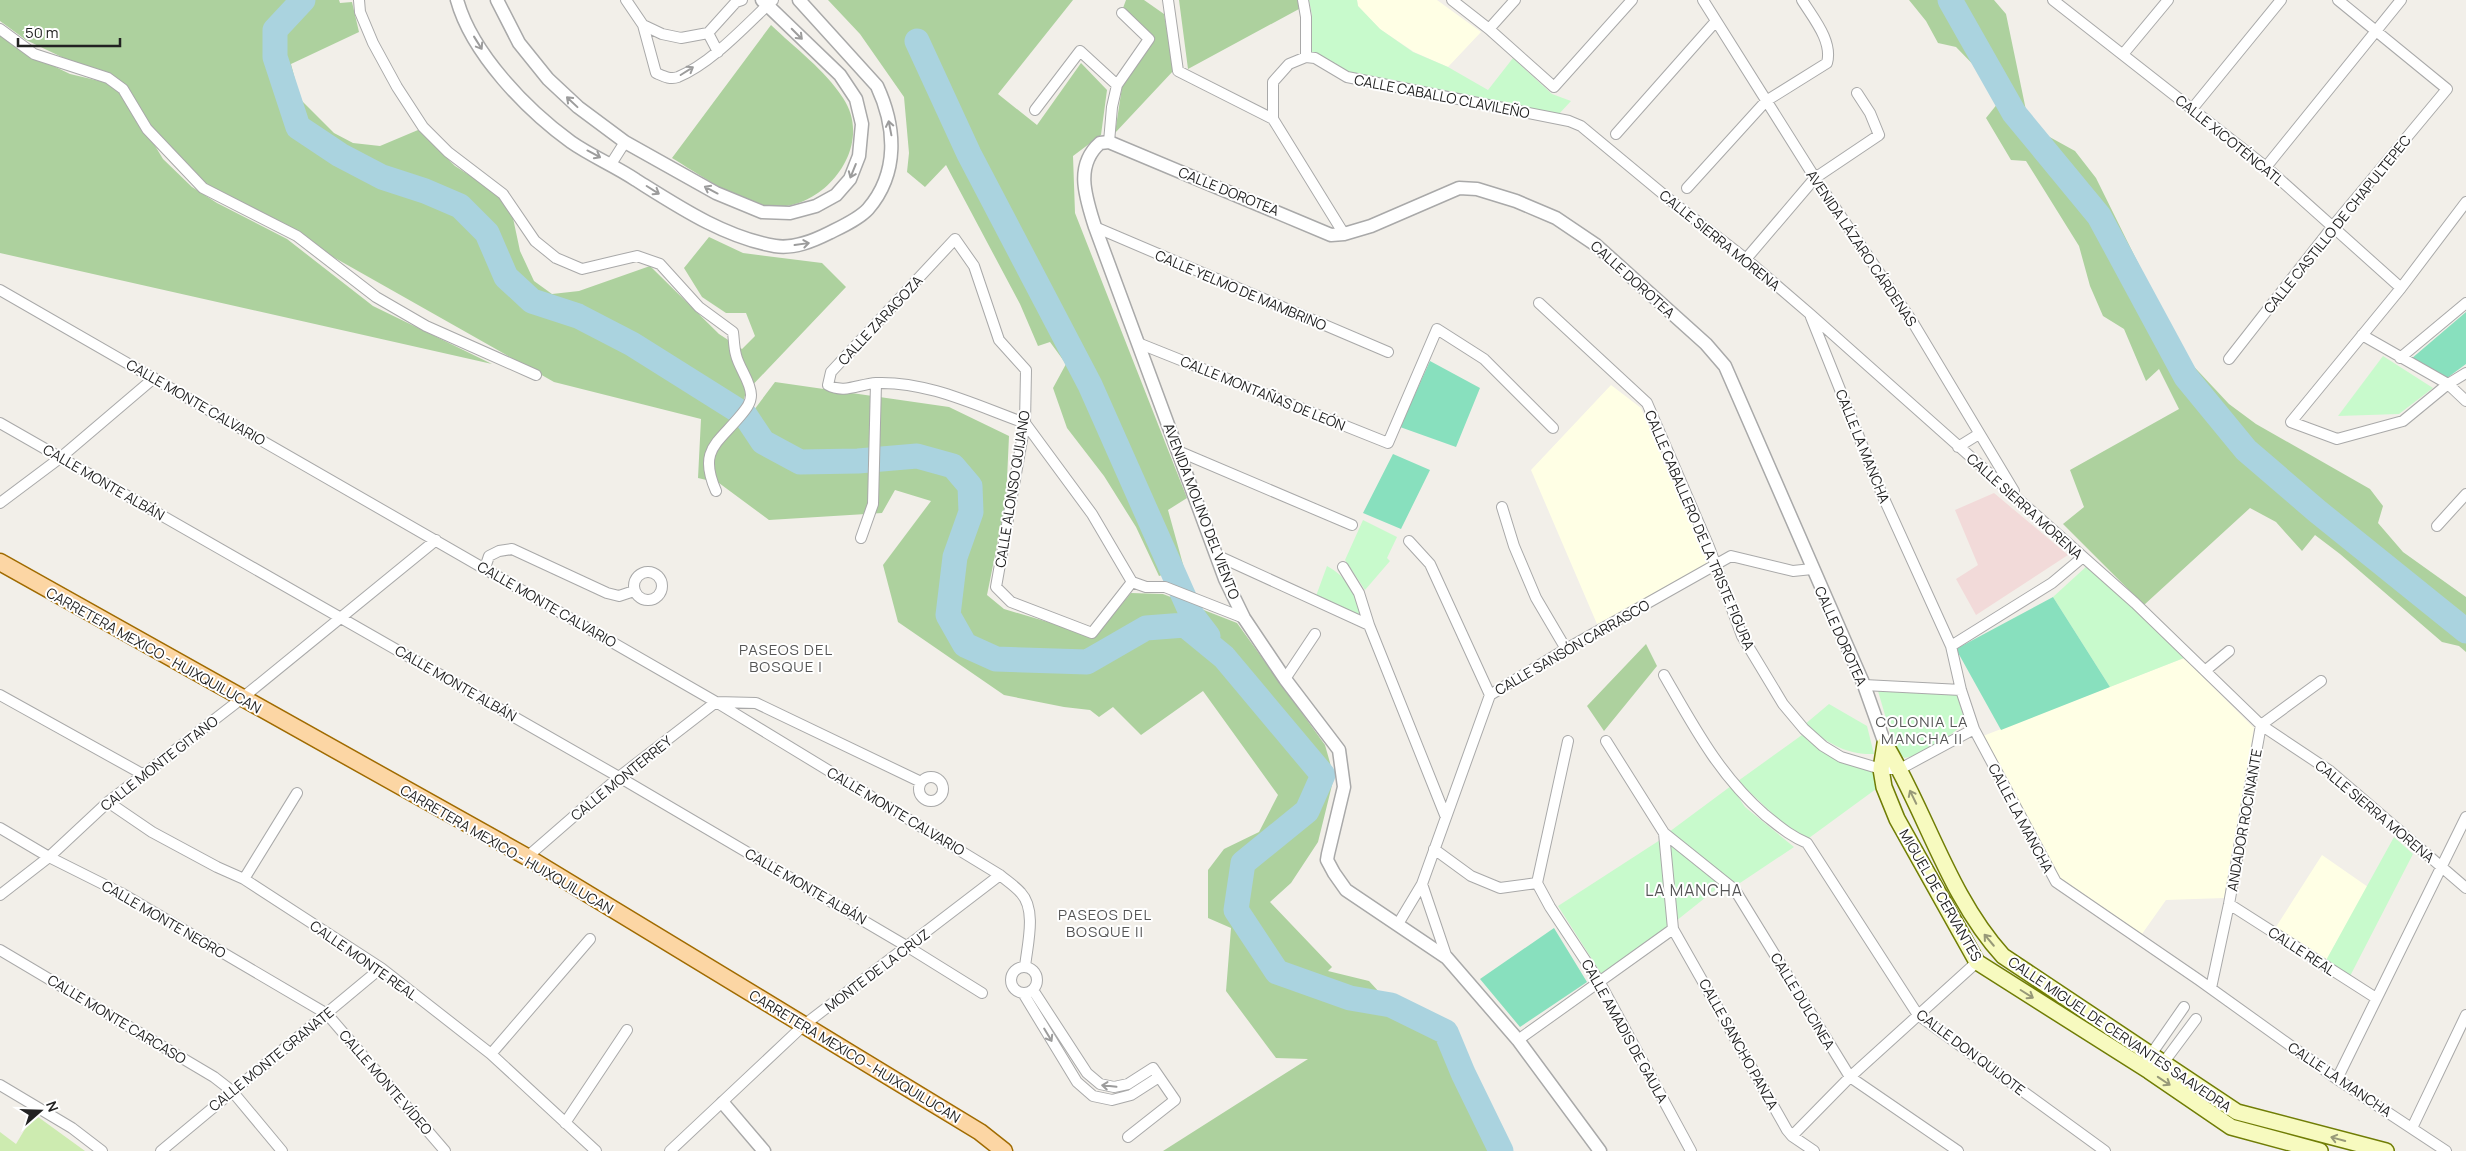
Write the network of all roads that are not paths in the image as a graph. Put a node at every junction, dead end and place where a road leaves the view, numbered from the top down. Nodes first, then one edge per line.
1 (359, 0) edge
2 (457, 0) edge
3 (498, 0) edge
4 (626, 0) edge
5 (742, 0) edge
6 (800, 0) edge
7 (1168, 0) edge
8 (1303, 0) edge
9 (1452, 0) edge
10 (1515, 0) edge
11 (1632, 0) edge
12 (1703, 0) edge
13 (1802, 0) edge
14 (2053, 0) edge
15 (2168, 0) edge
16 (2281, 0) edge
17 (2338, 0) edge
18 (2401, 0) edge
19 (767, 2) edge
20 (1122, 13) dead end
21 (1716, 21) junction
22 (642, 25) junction
23 (0, 29) edge
24 (1489, 29) junction
25 (2378, 31) junction
26 (708, 33) junction
27 (718, 52) junction
28 (2124, 54) junction
29 (1306, 57) junction
30 (1117, 85) junction
31 (1857, 93) dead end
32 (1766, 101) junction
33 (2192, 109) junction
34 (1035, 110) dead end
35 (1274, 119) junction
36 (1581, 126) joint
37 (1616, 134) dead end
38 (625, 142) junction
39 (1110, 142) junction
40 (612, 164) junction
41 (2266, 167) junction
42 (1815, 178) junction
43 (1687, 188) dead end
44 (2466, 202) edge
45 (2333, 226) junction
46 (1094, 227) junction
47 (1344, 234) junction
48 (955, 239) joint
49 (1746, 259) junction
50 (2401, 288) junction
51 (0, 290) edge
52 (1539, 303) dead end
53 (2466, 303) edge
54 (1810, 314) junction
55 (2362, 335) junction
56 (1138, 343) junction
57 (1388, 352) dead end
58 (2400, 358) junction
59 (2229, 359) dead end
60 (2466, 373) edge
61 (536, 375) dead end
62 (154, 378) junction
63 (876, 383) junction
64 (2448, 384) junction
65 (2466, 401) edge
66 (0, 423) edge
67 (1025, 423) junction
68 (1553, 428) dead end
69 (1979, 434) junction
70 (1958, 446) junction
71 (1178, 451) junction
72 (60, 458) junction
73 (716, 491) dead end
74 (2466, 494) edge
75 (2018, 497) junction
76 (0, 503) edge
77 (1502, 507) dead end
78 (1352, 525) dead end
79 (2437, 526) dead end
80 (861, 538) dead end
81 (436, 540) junction
82 (1409, 541) dead end
83 (1216, 555) junction
84 (2083, 557) junction
85 (0, 562) edge
86 (1715, 565) junction
87 (1343, 567) dead end
88 (485, 568) junction
89 (1812, 569) junction
90 (1132, 582) junction
91 (634, 592) dead end
92 (342, 617) junction
93 (1244, 618) junction
94 (1369, 626) junction
95 (1315, 634) dead end
96 (1951, 646) junction
97 (1566, 649) junction
98 (2229, 652) dead end
99 (2206, 670) junction
100 (1664, 675) dead end
101 (1284, 679) junction
102 (2320, 681) dead end
103 (1864, 685) junction
104 (1961, 690) junction
105 (1490, 695) junction
106 (0, 696) edge
107 (240, 699) junction
108 (716, 702) junction
109 (2261, 725) junction
110 (1974, 729) junction
111 (1606, 741) dead end
112 (1568, 742) dead end
113 (1885, 744) junction
114 (1881, 769) junction
115 (1900, 769) junction
116 (144, 775) junction
117 (619, 777) junction
118 (921, 782) dead end
119 (297, 793) dead end
120 (108, 802) junction
121 (1445, 816) junction
122 (2466, 817) edge
123 (0, 828) edge
124 (1664, 833) junction
125 (1434, 849) junction
126 (49, 856) junction
127 (527, 857) junction
128 (2442, 868) junction
129 (1000, 875) junction
130 (244, 878) junction
131 (1537, 883) junction
132 (1422, 884) junction
133 (2466, 888) edge
134 (0, 896) edge
135 (2229, 904) junction
136 (1398, 924) junction
137 (1673, 929) junction
138 (590, 939) dead end
139 (908, 947) junction
140 (0, 950) edge
141 (1447, 958) junction
142 (1977, 962) junction
143 (1025, 967) junction
144 (381, 968) junction
145 (1600, 981) junction
146 (2211, 988) junction
147 (1028, 992) junction
148 (982, 993) dead end
149 (2376, 998) junction
150 (2184, 1007) dead end
151 (326, 1014) junction
152 (1918, 1015) junction
153 (2466, 1015) edge
154 (2196, 1019) dead end
155 (804, 1025) junction
156 (627, 1030) dead end
157 (1518, 1040) junction
158 (2152, 1053) junction
159 (491, 1054) junction
160 (2164, 1062) junction
161 (1850, 1077) junction
162 (2337, 1079) junction
163 (0, 1084) edge
164 (232, 1091) junction
165 (723, 1103) junction
166 (565, 1123) junction
167 (2412, 1128) junction
168 (1792, 1136) junction
169 (1128, 1137) dead end
170 (102, 1151) edge
171 (161, 1151) edge
172 (282, 1151) edge
173 (445, 1151) edge
174 (596, 1151) edge
175 (670, 1151) edge
176 (764, 1151) edge
177 (1004, 1151) edge
178 (1600, 1151) edge
179 (1691, 1151) edge
180 (1814, 1151) edge
181 (1958, 1151) edge
182 (2105, 1151) edge
183 (2320, 1151) edge
184 (2386, 1151) edge
185 (2446, 1151) edge

1 - 73 street
2 -> 40 street
38 -> 3 street
4 - 22 street
5 - 26 street
40 -> 6 street
7 - 35 street
8 - 29 street
9 - 24 street
10 - 24 street
11 - 24 street
12 - 21 street, AVENIDA LÁZARO CÁRDENAS
13 - 32 street
14 - 28 street, CALLE XICOTÉNCATL
15 - 28 street
16 - 33 street
17 - 25 street
18 - 25 street
19 - 27 street
19 -> 38 street
20 - 30 street
21 - 32 street, AVENIDA LÁZARO CÁRDENAS
21 - 37 street
22 - 26 street
22 -> 27 street
23 - 61 street
25 - 41 street
25 - 45 street, CALLE CASTILLO DE CHAPULTEPEC
26 - 27 street
28 - 33 street, CALLE XICOTÉNCATL
29 - 35 street
29 - 36 street, CALLE CABALLO CLAVILEÑO
30 - 34 street
30 - 39 street
31 - 42 street
32 - 42 street, AVENIDA LÁZARO CÁRDENAS
32 - 43 street
33 - 41 street, CALLE XICOTÉNCATL
35 - 47 street
36 - 49 street, CALLE SIERRA MORENA
38 - 40 street
39 - 46 street, AVENIDA MOLINO DEL VIENTO
39 - 47 street, CALLE DOROTEA
41 - 45 street, CALLE XICOTÉNCATL
42 - 49 street
42 - 69 street, AVENIDA LÁZARO CÁRDENAS
44 - 50 street
45 - 50 street, CALLE XICOTÉNCATL
45 - 59 street, CALLE CASTILLO DE CHAPULTEPEC
46 - 56 street, AVENIDA MOLINO DEL VIENTO
46 - 57 street, CALLE YELMO DE MAMBRINO
47 - 89 street, CALLE DOROTEA
48 - 63 street, CALLE ZARAGOZA
48 - 67 street, CALLE ALONSO QUIJANO
49 - 54 street, CALLE SIERRA MORENA
50 - 55 street
51 - 62 street, CALLE MONTE CALVARIO
52 - 86 street, CALLE CABALLERO DE LA TRISTE FIGURA
53 - 58 street
54 - 70 street, CALLE SIERRA MORENA
54 - 96 street, CALLE LA MANCHA
55 - 58 street
55 - 64 street
56 - 68 street, CALLE MONTAÑAS DE LEÓN
56 - 71 street, AVENIDA MOLINO DEL VIENTO
58 - 64 street
60 - 64 street
62 - 72 street
62 - 81 street, CALLE MONTE CALVARIO
63 - 67 street, CALLE ZARAGOZA
63 - 80 street
64 - 65 street
66 - 72 street, CALLE MONTE ALBÁN
67 - 90 street
67 - 90 street, CALLE ALONSO QUIJANO
69 - 70 street
69 - 75 street, AVENIDA LÁZARO CÁRDENAS
70 - 75 street, CALLE SIERRA MORENA
71 - 78 street
71 - 83 street, AVENIDA MOLINO DEL VIENTO
72 - 76 street
72 - 92 street, CALLE MONTE ALBÁN
74 - 79 street
75 - 84 street, CALLE SIERRA MORENA
77 - 97 street
81 - 88 street, CALLE MONTE CALVARIO
81 - 92 street, CALLE MONTE GITANO
82 - 105 street
83 - 93 street, AVENIDA MOLINO DEL VIENTO
83 - 94 street
84 - 96 street
84 - 99 street, CALLE SIERRA MORENA
85 - 107 main road, CARRETERA MEXICO - HUIXQUILUCAN
86 - 89 street, CALLE SANSÓN CARRASCO
86 - 97 street, CALLE SANSÓN CARRASCO
86 - 114 street, CALLE CABALLERO DE LA TRISTE FIGURA
87 - 94 street
88 - 91 street
88 - 108 street, CALLE MONTE CALVARIO
89 - 103 street, CALLE DOROTEA
90 - 93 street
92 - 107 street, CALLE MONTE GITANO
92 - 117 street, CALLE MONTE ALBÁN
93 - 101 street, AVENIDA MOLINO DEL VIENTO
94 - 121 street
95 - 101 street
96 - 104 street, CALLE LA MANCHA
97 - 105 street, CALLE SANSÓN CARRASCO
98 - 99 street
99 - 109 street, CALLE SIERRA MORENA
100 - 152 street, CALLE DON QUIJOTE
101 - 136 street, AVENIDA MOLINO DEL VIENTO
102 - 109 street
103 - 104 street
103 - 113 street, CALLE DOROTEA
104 - 110 street, CALLE LA MANCHA
105 - 121 street, CALLE SANSÓN CARRASCO
106 - 116 street
107 - 116 street, CALLE MONTE GITANO
107 - 127 main road, CARRETERA MEXICO - HUIXQUILUCAN
108 - 117 street, CALLE MONTERREY
108 - 118 street
108 - 129 street, CALLE MONTE CALVARIO
109 - 128 street, CALLE SIERRA MORENA
109 - 135 street, ANDADOR ROCINANTE
110 - 115 street
110 - 146 street, CALLE LA MANCHA
111 - 124 street
112 - 131 street
113 - 114 main road, CALLE DOROTEA
113 - 115 main road, CALLE DOROTEA
114 - 115 street, CALLE CABALLERO DE LA TRISTE FIGURA
114 - 142 main road, MIGUEL DE CERVANTES
158 -> 115 main road, CALLE MIGUEL DE CERVANTES SAAVEDRA
116 - 120 street, CALLE MONTE GITANO
117 - 127 street, CALLE MONTERREY
117 - 139 street, CALLE MONTE ALBÁN
119 - 130 street
120 - 126 street, CALLE MONTE GITANO
120 - 130 street, CALLE MONTE REAL
121 - 125 street, CALLE SANSÓN CARRASCO
122 - 128 street
123 - 126 street, CALLE MONTE NEGRO
124 - 137 street
124 - 161 street, CALLE DULCINEA
125 - 131 street
125 - 132 street, CALLE SANSÓN CARRASCO
126 - 134 street, CALLE MONTE GITANO
126 - 151 street, CALLE MONTE NEGRO
127 - 155 main road, CARRETERA MEXICO - HUIXQUILUCAN
128 - 133 street, CALLE SIERRA MORENA
128 - 149 street
129 - 139 street, MONTE DE LA CRUZ
129 - 143 street, CALLE MONTE CALVARIO
130 - 144 street, CALLE MONTE REAL
131 - 145 street, CALLE AMADIS DE GAULA
132 - 136 street, CALLE SANSÓN CARRASCO
132 - 141 street
135 - 146 street, ANDADOR ROCINANTE
135 - 149 street, CALLE REAL
136 - 141 street, AVENIDA MOLINO DEL VIENTO
137 - 145 street
137 - 168 street, CALLE SANCHO PANZA
138 - 159 street
139 - 148 street, CALLE MONTE ALBÁN
139 - 155 street, MONTE DE LA CRUZ
140 - 164 street, CALLE MONTE CARCASO
141 - 157 street, AVENIDA MOLINO DEL VIENTO
142 - 152 street
142 -> 183 main road, MIGUEL DE CERVANTES
143 - 147 street
143 - 147 street
144 - 151 street, CALLE MONTE GRANATE
144 - 159 street, CALLE MONTE REAL
145 - 157 street
145 - 179 street, CALLE AMADIS DE GAULA
146 - 162 street, CALLE LA MANCHA
147 - 169 street
149 - 162 street
150 - 158 street
151 - 164 street, CALLE MONTE GRANATE
151 - 173 street, CALLE MONTE VÍDEO
152 - 161 street
152 - 182 street, CALLE DON QUIJOTE
153 - 167 street
154 - 160 street
155 - 165 street, MONTE DE LA CRUZ
155 - 177 main road, CARRETERA MEXICO - HUIXQUILUCAN
156 - 166 street
157 - 178 street, AVENIDA MOLINO DEL VIENTO
158 - 160 main road, CALLE MIGUEL DE CERVANTES SAAVEDRA
159 - 166 street, CALLE MONTE REAL
184 -> 160 main road, CALLE MIGUEL DE CERVANTES SAAVEDRA
161 - 168 street
161 - 181 street, CALLE DULCINEA
162 - 167 street, CALLE LA MANCHA
163 - 170 street
164 - 171 street, CALLE MONTE GRANATE
164 - 172 street, CALLE MONTE CARCASO
165 - 175 street, MONTE DE LA CRUZ
165 - 176 street
166 - 174 street, CALLE MONTE REAL
167 - 185 street, CALLE LA MANCHA
168 - 180 street, CALLE SANCHO PANZA

